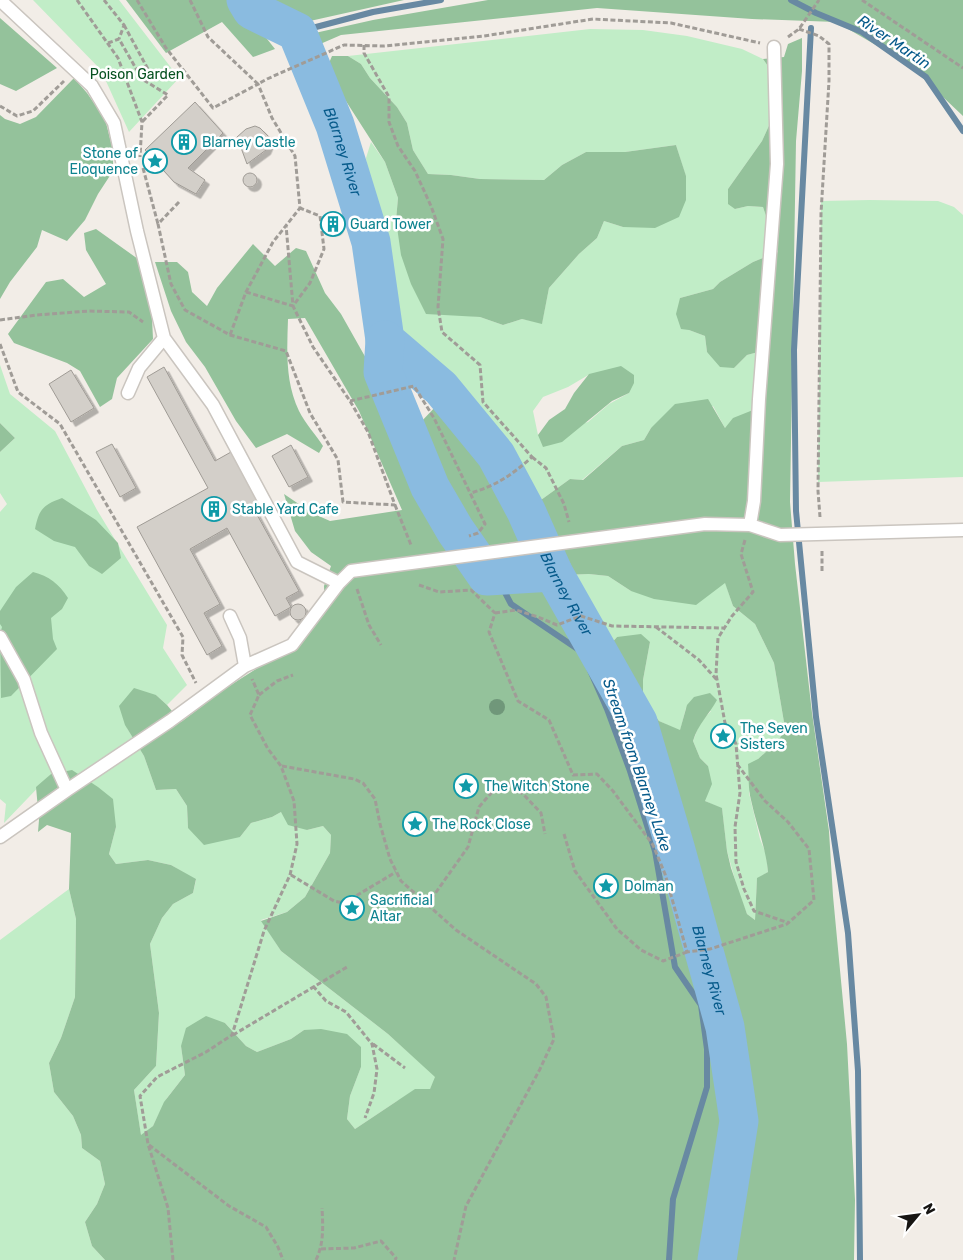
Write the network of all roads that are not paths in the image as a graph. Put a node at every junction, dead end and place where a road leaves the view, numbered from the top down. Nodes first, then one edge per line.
1 (0, 0) edge
2 (774, 47) road end
3 (164, 338) junction
4 (128, 394) dead end
5 (750, 525) junction
6 (963, 530) edge
7 (339, 583) junction
8 (230, 616) dead end
9 (0, 637) edge
10 (245, 666) junction
11 (67, 790) junction
12 (0, 837) edge

1 - 3 lane
2 - 5 lane
3 - 4 lane
3 - 7 lane
5 - 6 lane
5 - 7 lane
7 - 10 lane
8 - 10 lane
9 - 11 lane
10 - 11 lane
11 - 12 lane

